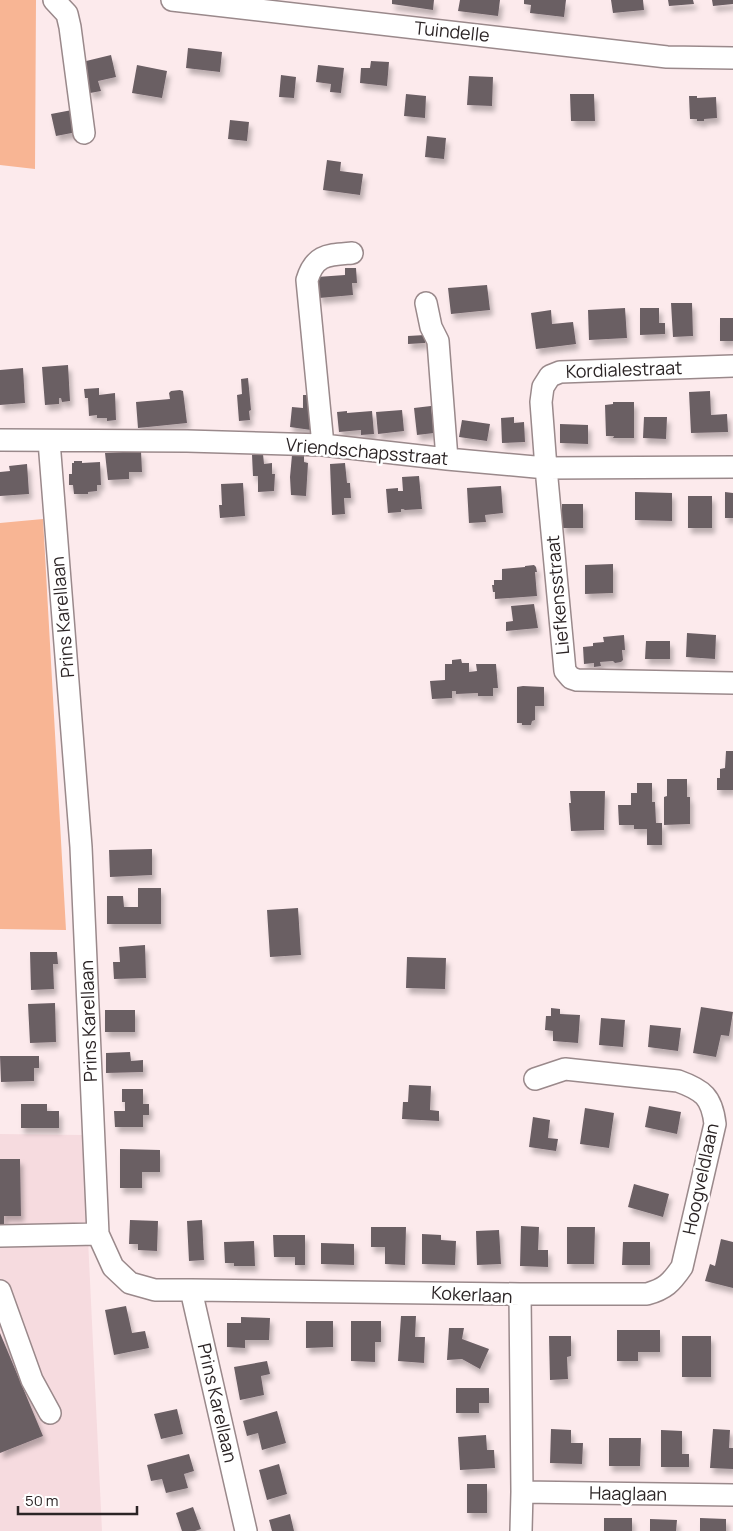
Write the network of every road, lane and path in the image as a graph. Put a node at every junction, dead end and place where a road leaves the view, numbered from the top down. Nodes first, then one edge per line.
1 (54, 0) edge
2 (172, 0) edge
3 (733, 58) edge
4 (84, 133) dead end
5 (352, 254) dead end
6 (426, 302) dead end
7 (733, 366) edge
8 (0, 440) edge
9 (49, 441) junction
10 (324, 445) junction
11 (447, 459) junction
12 (733, 467) edge
13 (546, 468) junction
14 (733, 683) edge
15 (535, 1079) dead end
16 (98, 1234) junction
17 (0, 1236) edge
18 (191, 1290) junction
19 (0, 1291) edge
20 (520, 1294) junction
21 (50, 1413) dead end
22 (522, 1492) junction
23 (733, 1495) edge
24 (246, 1531) edge
25 (521, 1531) edge

1 - 4 street
2 - 3 street, Tuindelle
5 - 10 street
6 - 11 street
7 - 13 street, Kordialestraat
8 - 9 street, Vriendschapsstraat
9 - 10 street, Vriendschapsstraat
9 - 16 street, Prins Karellaan
10 - 11 street, Vriendschapsstraat
11 - 13 street, Vriendschapsstraat
12 - 13 street, Vriendschapsstraat
13 - 14 street, Liefkensstraat
15 - 20 street, Hoogveldlaan
16 - 17 street
16 - 18 street, Prins Karellaan
18 - 20 street, Kokerlaan
18 - 24 street, Prins Karellaan
19 - 21 street
20 - 22 street, Kokerlaan
22 - 23 street, Haaglaan
22 - 25 street, Kokerlaan

